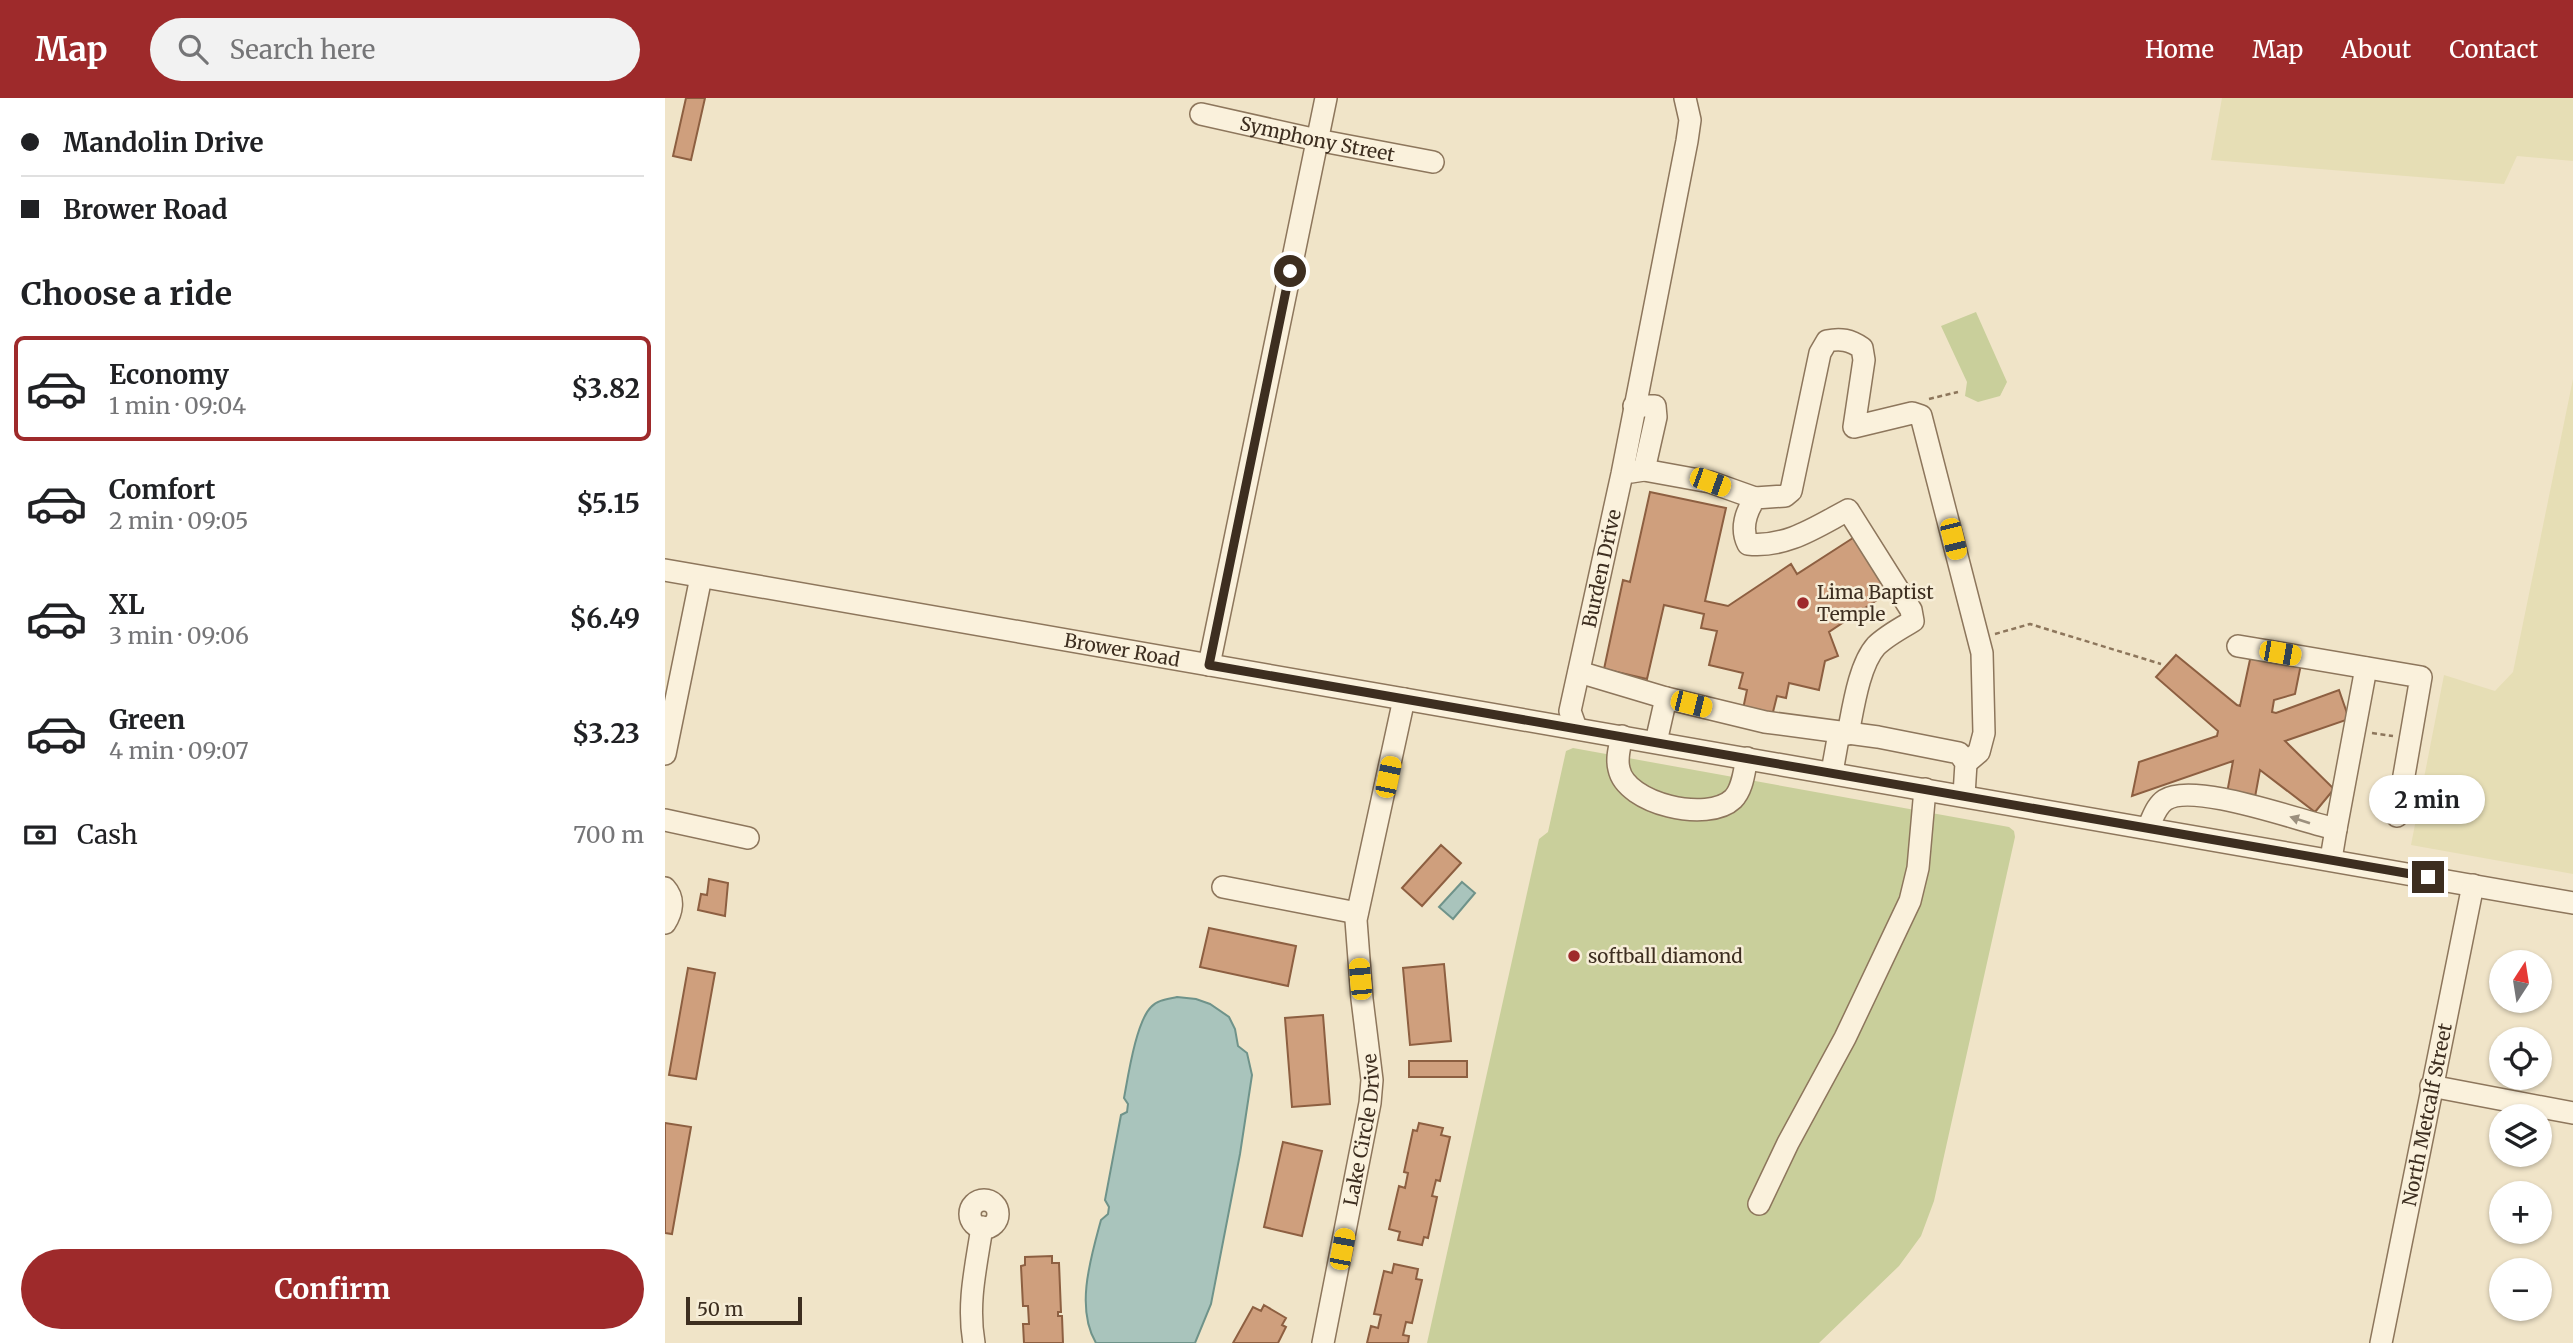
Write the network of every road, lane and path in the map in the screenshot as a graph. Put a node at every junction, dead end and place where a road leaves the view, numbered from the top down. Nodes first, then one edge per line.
1 (1326, 98) edge
2 (1685, 98) edge
3 (1201, 114) dead end
4 (1317, 140) junction
5 (1433, 162) dead end
6 (1958, 393) dead end
7 (1926, 400) dead end
8 (1634, 406) junction
9 (1644, 470) junction
10 (1622, 474) junction
11 (1755, 498) junction
12 (665, 570) edge
13 (701, 577) junction
14 (1978, 638) junction
15 (2238, 646) dead end
16 (2161, 664) dead end
17 (1209, 665) junction
18 (2366, 668) junction
19 (1579, 672) junction
20 (1666, 698) junction
21 (1404, 699) junction
22 (670, 708) edge
23 (1576, 728) junction
24 (2354, 730) junction
25 (1843, 734) junction
26 (1622, 736) junction
27 (2410, 740) junction
28 (1656, 742) junction
29 (665, 754) edge
30 (1747, 758) junction
31 (1966, 763) junction
32 (1832, 772) junction
33 (1925, 789) junction
34 (1964, 795) junction
35 (2397, 816) dead end
36 (665, 820) edge
37 (2148, 827) junction
38 (2336, 829) junction
39 (748, 838) dead end
40 (2331, 859) junction
41 (2473, 885) junction
42 (1223, 887) dead end
43 (665, 888) edge
44 (2573, 903) edge
45 (1357, 913) junction
46 (665, 923) edge
47 (2431, 1086) junction
48 (2573, 1112) edge
49 (1759, 1204) dead end
50 (982, 1227) dead end
51 (974, 1343) edge
52 (1323, 1343) edge
53 (2381, 1343) edge

1 - 4 street
2 - 8 street, Burden Drive
3 - 4 street, Symphony Street
4 - 5 street, Symphony Street
4 - 17 street
6 - 7 path
8 - 9 street
8 - 10 street, Burden Drive
9 - 10 street
9 - 11 street
10 - 19 street, Burden Drive
11 - 14 street
11 - 25 street
12 - 13 street, Brower Road
13 - 17 street, Brower Road
13 - 22 street
14 - 16 path
14 - 31 street
15 - 18 street
17 - 21 street, Brower Road
18 - 24 street
18 - 27 street
19 - 20 street
19 - 23 street, Burden Drive
20 - 25 street
20 - 28 street
21 - 23 street, Brower Road
21 - 45 street, Lake Circle Drive
22 - 29 street
23 - 26 street, Brower Road
24 - 27 path
24 - 38 street
25 - 31 street
25 - 32 street
26 - 28 street, Brower Road
26 - 30 street
27 - 35 street
28 - 30 street, Brower Road
30 - 32 street, Brower Road
31 - 34 street
32 - 33 street, Brower Road
33 - 34 street, Brower Road
33 - 49 street
34 - 37 street, Brower Road
36 - 39 street
38 -> 37 street
37 - 40 street, Brower Road
38 - 40 street
40 - 41 street, Brower Road
41 - 44 street, Brower Road
41 - 47 street, North Metcalf Street
42 - 45 street
43 - 46 street
45 - 52 street, Lake Circle Drive
47 - 48 street
47 - 53 street, North Metcalf Street
50 - 51 street

